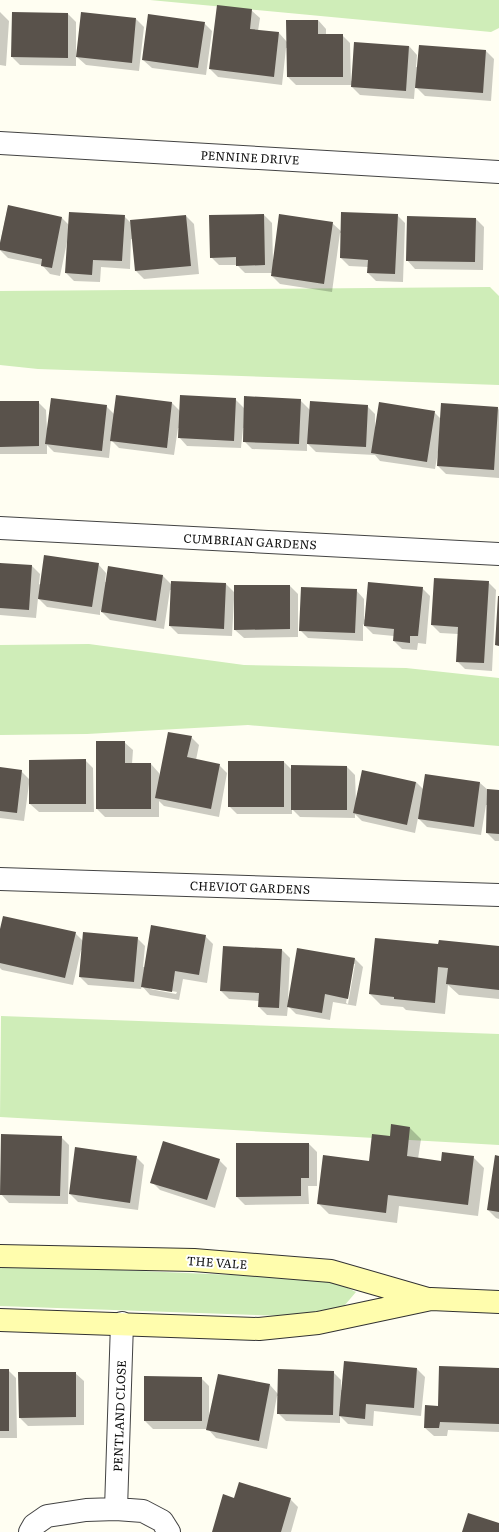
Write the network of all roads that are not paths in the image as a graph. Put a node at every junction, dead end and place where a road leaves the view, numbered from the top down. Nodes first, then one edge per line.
1 (0, 143) edge
2 (499, 172) edge
3 (0, 528) edge
4 (499, 554) edge
5 (0, 879) edge
6 (499, 895) edge
7 (0, 1256) edge
8 (431, 1299) junction
9 (499, 1302) edge
10 (0, 1320) edge
11 (122, 1323) junction
12 (116, 1509) junction
13 (30, 1532) edge
14 (169, 1532) edge

1 - 2 street, PENNINE DRIVE
3 - 4 street, CUMBRIAN GARDENS
5 - 6 street, CHEVIOT GARDENS
7 - 8 street, THE VALE
8 - 9 street, THE VALE
8 - 11 street, THE VALE
10 - 11 street, THE VALE
11 - 12 street, PENTLAND CLOSE
12 - 13 street
12 - 14 street

